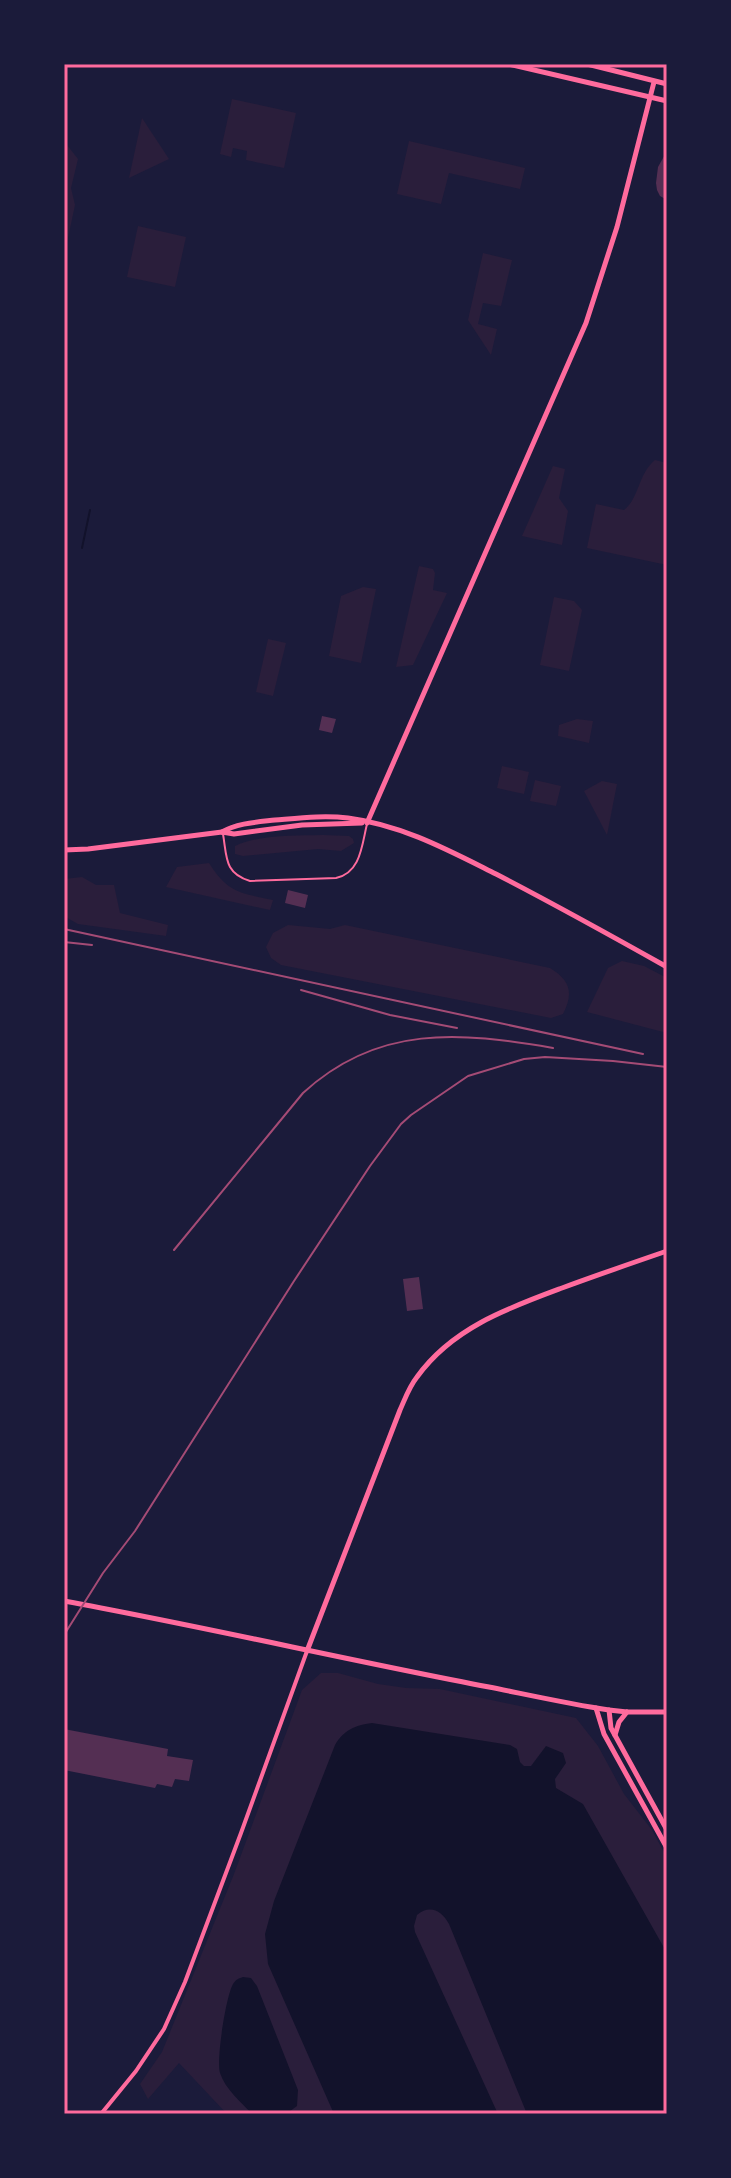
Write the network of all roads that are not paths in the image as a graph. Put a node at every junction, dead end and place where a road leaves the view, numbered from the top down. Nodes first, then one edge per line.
1 (508, 64) edge
2 (587, 64) edge
3 (654, 82) junction
4 (667, 84) edge
5 (652, 98) junction
6 (667, 101) edge
7 (367, 823) junction
8 (222, 832) junction
9 (64, 850) edge
10 (667, 967) edge
11 (667, 1251) edge
12 (64, 1601) edge
13 (307, 1651) junction
14 (596, 1708) junction
15 (609, 1710) junction
16 (627, 1712) junction
17 (667, 1712) edge
18 (615, 1736) junction
19 (667, 1830) edge
20 (667, 1848) edge
21 (101, 2114) edge

1 - 5 street
2 - 3 street
3 - 4 street
3 - 5 street
5 - 6 street
5 - 7 street
7 - 8 street
7 - 8 lane
7 - 10 street
8 - 9 street
11 - 13 street
12 - 13 street
13 - 14 street
13 - 21 street
14 - 15 street
14 - 20 street
15 - 16 street
15 - 18 street
16 - 17 street
16 - 18 street
18 - 19 street

